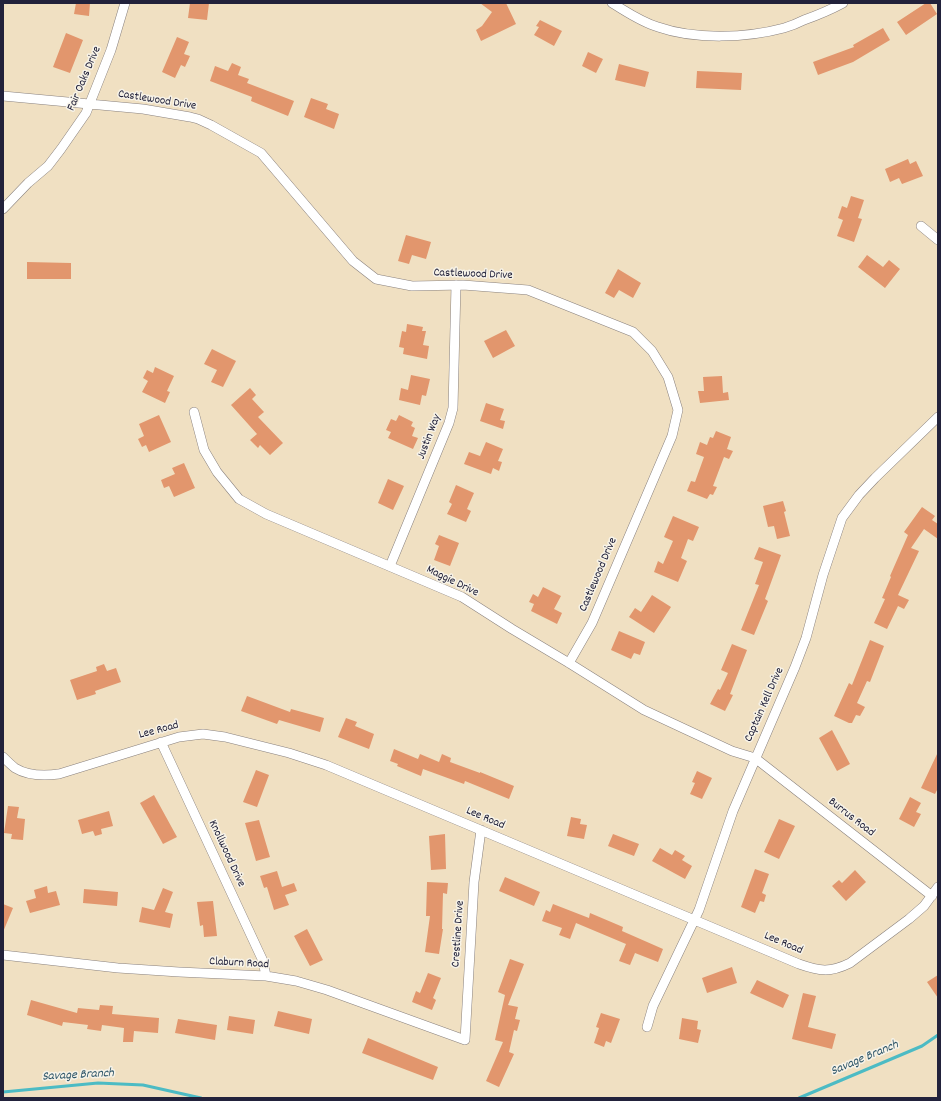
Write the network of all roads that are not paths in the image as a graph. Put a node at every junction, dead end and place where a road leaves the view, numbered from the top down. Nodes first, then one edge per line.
1 (125, 3) edge
2 (612, 3) edge
3 (843, 3) edge
4 (3, 96) edge
5 (90, 103) junction
6 (3, 209) edge
7 (921, 226) dead end
8 (938, 240) edge
9 (456, 285) junction
10 (194, 412) dead end
11 (938, 417) edge
12 (390, 566) junction
13 (569, 663) junction
14 (162, 742) junction
15 (3, 757) edge
16 (755, 758) junction
17 (481, 830) junction
18 (938, 887) edge
19 (935, 896) edge
20 (695, 920) junction
21 (3, 955) edge
22 (266, 976) junction
23 (647, 1027) dead end
24 (464, 1040) joint

1 - 5 street, Fair Oaks Drive
2 - 3 street
4 - 5 street, Castlewood Drive
5 - 6 street, Fair Oaks Drive
5 - 9 street, Castlewood Drive
7 - 8 street
9 - 12 street, Justin Way
9 - 13 street, Castlewood Drive
10 - 12 street, Maggie Drive
11 - 16 street, Captain Kell Drive
12 - 13 street, Maggie Drive
13 - 16 street, Maggie Drive
14 - 15 street, Lee Road
14 - 17 street, Lee Road
14 - 22 street, Knollwood Drive
16 - 19 street, Burrus Road
16 - 20 street, Captain Kell Drive
17 - 20 street, Lee Road
17 - 24 street, Crestline Drive
18 - 19 street, Lee Road
19 - 20 street, Lee Road
20 - 23 street, Captain Kell Drive
21 - 22 street, Claburn Road
22 - 24 street, Claburn Road

